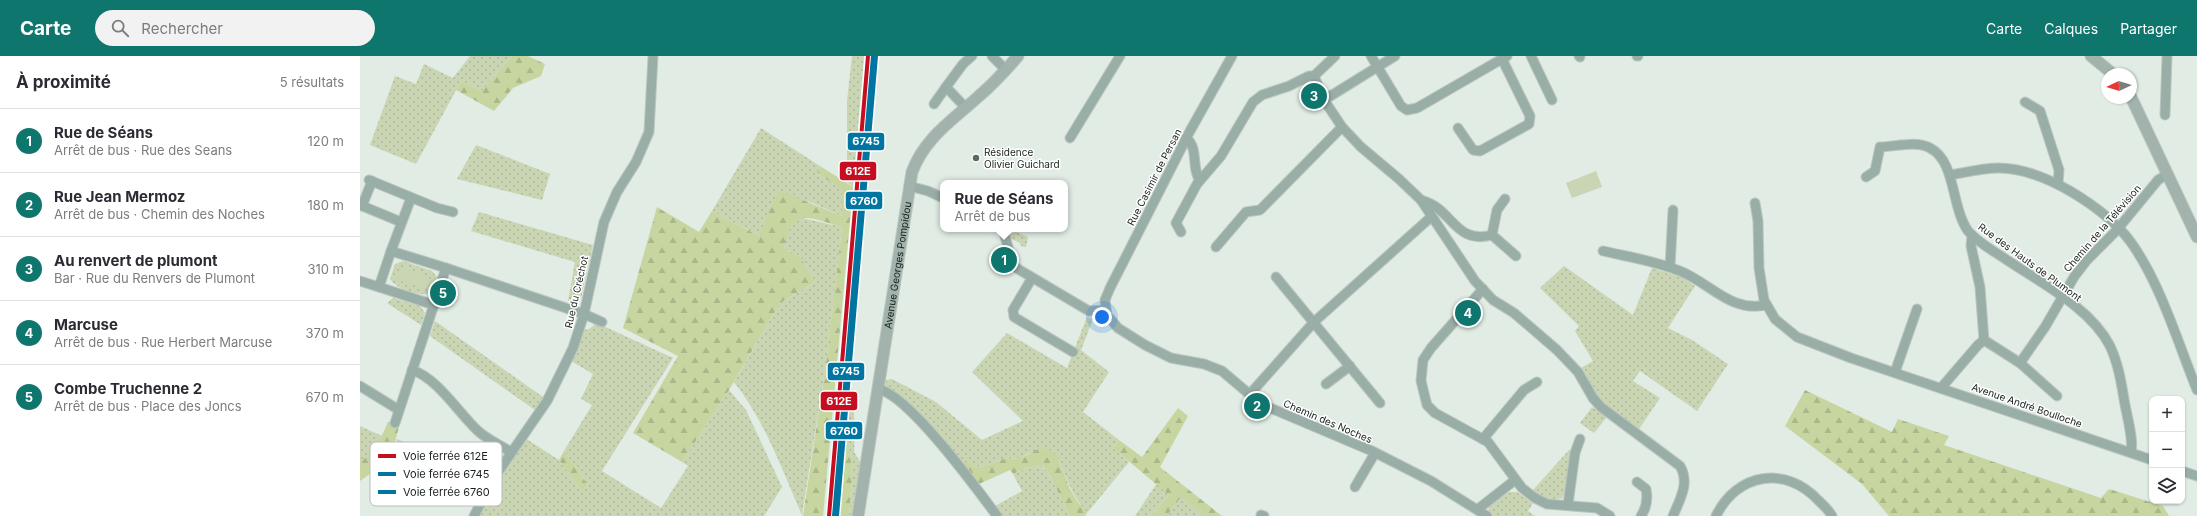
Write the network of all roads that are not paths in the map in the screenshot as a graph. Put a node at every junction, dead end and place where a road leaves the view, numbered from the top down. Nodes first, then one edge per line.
1 (653, 56) edge
2 (956, 56) edge
3 (972, 56) edge
4 (992, 56) edge
5 (1018, 56) edge
6 (1120, 56) edge
7 (1232, 56) edge
8 (1335, 56) edge
9 (1371, 56) edge
10 (1395, 56) edge
11 (1531, 56) edge
12 (2091, 56) edge
13 (2166, 56) edge
14 (1504, 57) edge
15 (963, 64) junction
16 (1377, 66) junction
17 (2106, 68) edge
18 (1006, 70) junction
19 (1314, 76) junction
20 (946, 87) junction
21 (1324, 100) junction
22 (1552, 100) dead end
23 (2025, 102) dead end
24 (934, 104) dead end
25 (2134, 104) edge
26 (966, 108) junction
27 (2165, 115) dead end
28 (1342, 127) junction
29 (1458, 128) dead end
30 (1070, 138) dead end
31 (1186, 138) junction
32 (2168, 174) junction
33 (1951, 175) junction
34 (1866, 177) dead end
35 (1200, 180) junction
36 (2058, 184) junction
37 (909, 186) junction
38 (940, 197) edge
39 (411, 198) junction
40 (1505, 199) dead end
41 (1420, 200) junction
42 (1755, 203) dead end
43 (361, 206) edge
44 (1673, 210) dead end
45 (453, 212) dead end
46 (1431, 217) junction
47 (401, 222) junction
48 (2118, 229) junction
49 (1004, 232) edge
50 (1181, 232) dead end
51 (1492, 235) junction
52 (1972, 235) junction
53 (2197, 237) edge
54 (1216, 247) dead end
55 (391, 251) junction
56 (1603, 251) dead end
57 (1516, 256) dead end
58 (1670, 267) junction
59 (446, 268) junction
60 (1276, 277) dead end
61 (1032, 278) junction
62 (360, 281) edge
63 (379, 287) junction
64 (1483, 289) junction
65 (2062, 298) junction
66 (434, 305) junction
67 (1766, 305) junction
68 (1917, 309) dead end
69 (1105, 310) junction
70 (584, 314) junction
71 (602, 322) dead end
72 (1314, 322) junction
73 (1984, 340) junction
74 (1073, 352) dead end
75 (2020, 363) junction
76 (1350, 366) junction
77 (412, 370) junction
78 (1895, 372) junction
79 (1537, 382) dead end
80 (1326, 384) dead end
81 (360, 386) edge
82 (1941, 388) junction
83 (878, 389) junction
84 (2197, 390) edge
85 (1250, 394) junction
86 (2057, 396) dead end
87 (1380, 403) dead end
88 (399, 410) junction
89 (395, 423) dead end
90 (1483, 439) junction
91 (1580, 439) dead end
92 (495, 442) edge
93 (502, 446) edge
94 (511, 452) junction
95 (2131, 452) junction
96 (1375, 453) junction
97 (2149, 459) edge
98 (502, 466) edge
99 (2185, 472) edge
100 (2197, 476) edge
101 (1516, 480) junction
102 (1637, 482) dead end
103 (1355, 487) dead end
104 (1568, 504) junction
105 (479, 506) edge
106 (1478, 509) junction
107 (474, 516) edge
108 (858, 516) edge
109 (997, 516) edge
110 (1487, 516) edge
111 (1610, 516) edge
112 (1641, 516) edge
113 (1673, 516) edge
114 (1716, 516) edge
115 (1832, 516) edge

1 - 70 street, Rue du Créchot
2 - 15 street
3 - 15 street
4 - 18 street
5 - 18 main road, Avenue Georges Pompidou
6 - 30 street
7 - 31 street, Rue Casimir de Persan
8 - 19 street
9 - 16 street
10 - 16 street
11 - 22 street
12 - 17 main road
13 - 27 street
14 - 16 street
14 - 29 street
15 - 20 street
16 - 21 street
18 - 26 main road, Avenue Georges Pompidou
19 - 21 street
19 - 35 street
20 - 24 street
20 - 26 street
21 - 28 street
23 - 36 street
25 - 32 main road
26 - 37 main road, Avenue Georges Pompidou
28 - 41 street
28 - 54 street
31 - 35 street
31 - 69 street, Rue Casimir de Persan
32 - 48 street, Chemin de la Télévision
32 - 53 main road
33 - 34 street, Rue des Hauts de Plumont
33 - 36 street
33 - 52 street, Rue des Hauts de Plumont
35 - 50 street
36 - 48 street
37 - 38 street
37 - 83 main road, Avenue Georges Pompidou
39 - 43 street
39 - 45 street
39 - 47 street
40 - 51 street
41 - 46 street
41 - 51 street
42 - 67 street, Avenue André Boulloche
43 - 47 street
44 - 58 street
46 - 64 street
46 - 72 street
47 - 55 street
48 - 65 street, Chemin de la Télévision
48 - 84 street
49 - 61 street
51 - 57 street
52 - 65 street, Rue des Hauts de Plumont
52 - 73 street
55 - 59 street
55 - 63 street
56 - 58 street
58 - 67 street
59 - 66 street
59 - 70 street
60 - 72 street
61 - 69 street
61 - 74 street
62 - 63 street
63 - 66 street
64 - 90 street
64 - 113 street
65 - 75 street, Chemin de la Télévision
65 - 95 street, Rue des Hauts de Plumont
66 - 77 street
67 - 78 street, Avenue André Boulloche
68 - 78 street
69 - 85 street, Chemin des Noches
70 - 71 street
70 - 94 street, Rue du Créchot
72 - 76 street
72 - 85 street
73 - 75 street
73 - 82 street
75 - 86 street
76 - 80 street
76 - 87 street
77 - 88 street
77 - 92 street
78 - 82 street, Avenue André Boulloche
79 - 90 street
81 - 88 street
82 - 95 street, Avenue André Boulloche
83 - 108 main road, Avenue Georges Pompidou
83 - 109 street
85 - 96 street, Chemin des Noches
88 - 89 street
90 - 101 street
91 - 104 street
93 - 94 street
94 - 98 street, Rue du Créchot
95 - 97 street, Avenue André Boulloche
96 - 103 street
96 - 106 street, Chemin des Noches
99 - 100 street
101 - 104 street
101 - 106 street
102 - 112 street
104 - 111 street
105 - 107 street, Rue du Créchot
106 - 110 street, Chemin des Noches
114 - 115 street

